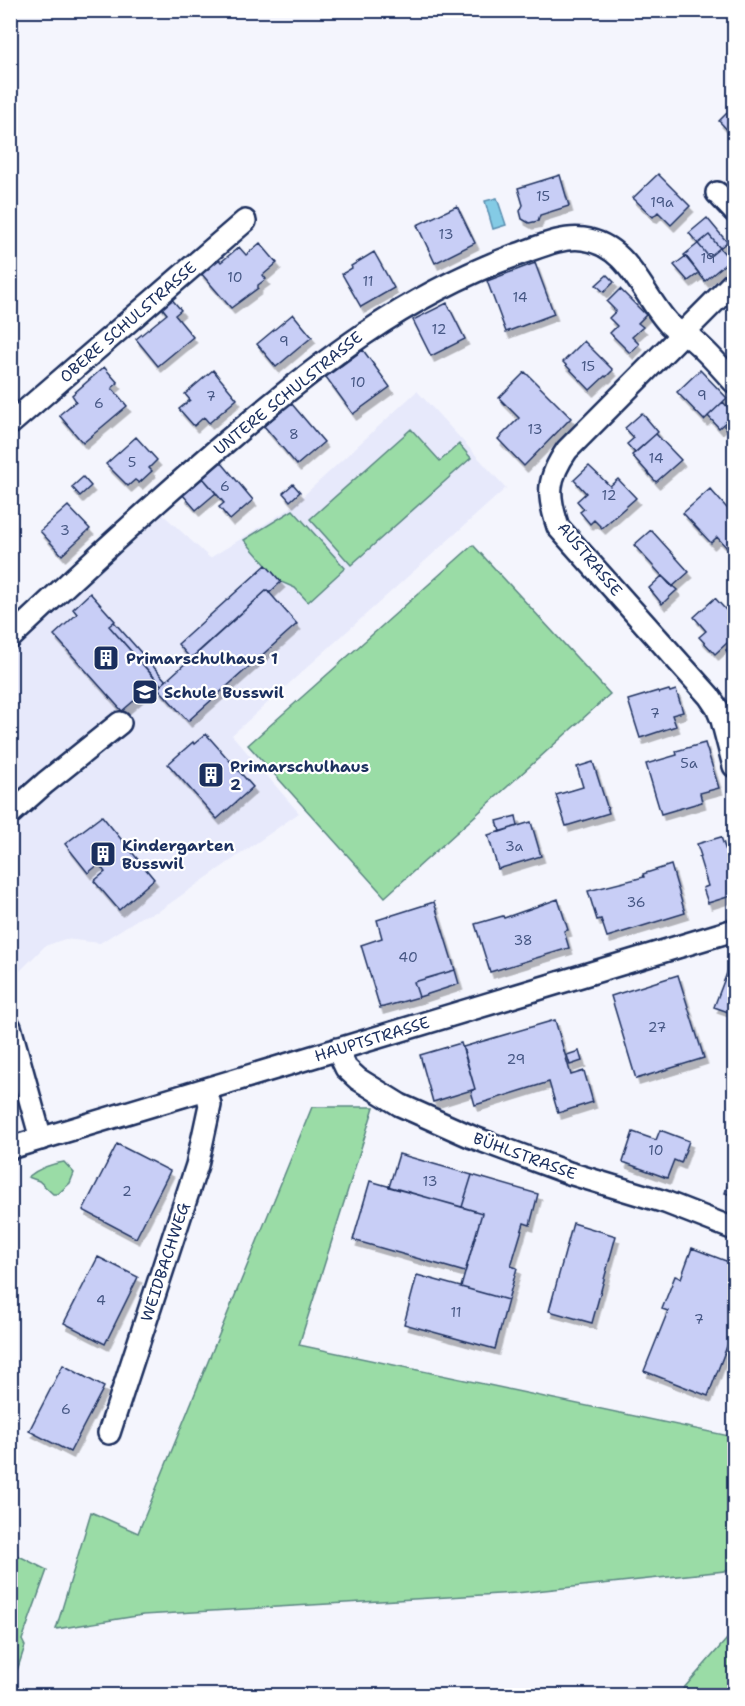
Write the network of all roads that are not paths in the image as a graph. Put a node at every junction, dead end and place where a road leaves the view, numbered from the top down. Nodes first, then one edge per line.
1 (717, 193) dead end
2 (735, 211) edge
3 (245, 221) dead end
4 (735, 282) edge
5 (682, 333) junction
6 (735, 382) edge
7 (10, 424) edge
8 (10, 638) edge
9 (120, 723) dead end
10 (735, 766) edge
11 (10, 814) edge
12 (735, 930) edge
13 (10, 1028) edge
14 (337, 1050) junction
15 (206, 1089) junction
16 (41, 1139) junction
17 (10, 1148) edge
18 (735, 1229) edge
19 (109, 1433) dead end

1 - 2 street
3 - 7 street, OBERE SCHULSTRASSE
4 - 5 street, AUSTRASSE
5 - 6 street, UNTERE SCHULSTRASSE
5 - 8 street, UNTERE SCHULSTRASSE
5 - 10 street, AUSTRASSE
9 - 11 street
12 - 14 street, HAUPTSTRASSE
13 - 16 street
14 - 15 street, HAUPTSTRASSE
14 - 18 street, BÜHLSTRASSE
15 - 16 street, HAUPTSTRASSE
15 - 19 street, WEIDBACHWEG
16 - 17 street, HAUPTSTRASSE

